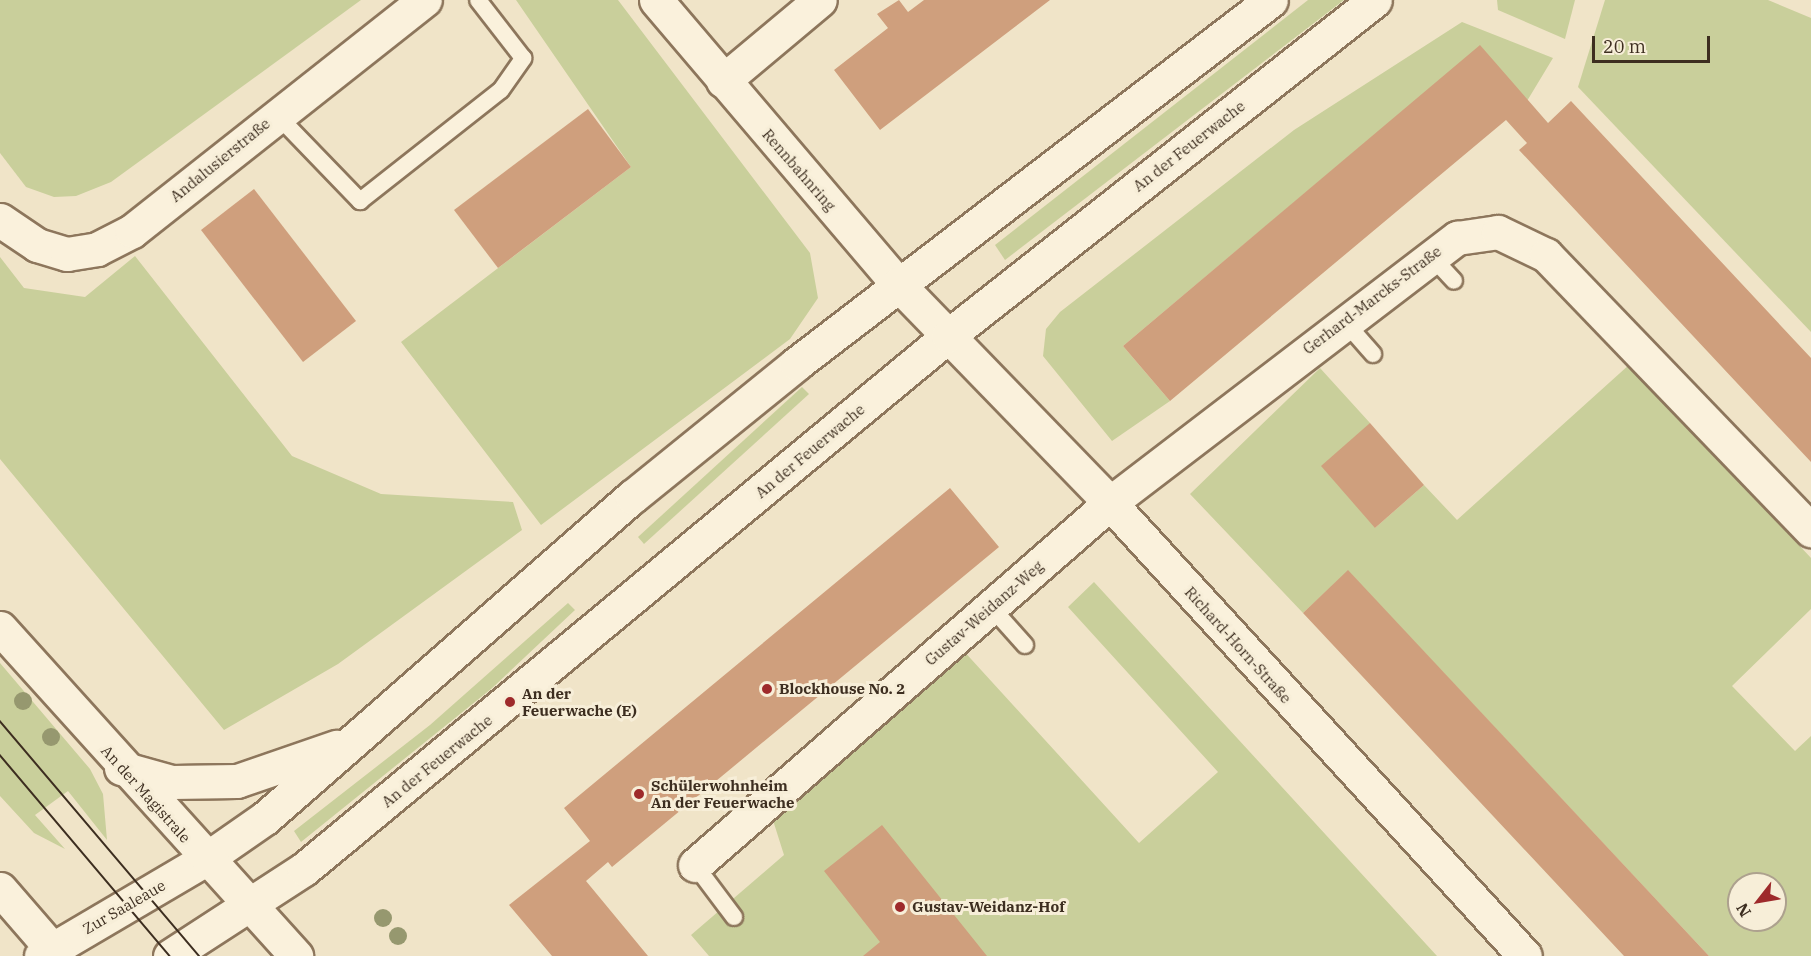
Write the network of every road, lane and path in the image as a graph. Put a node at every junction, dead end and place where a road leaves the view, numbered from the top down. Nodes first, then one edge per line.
1 (425, 0) edge
2 (478, 0) edge
3 (656, 0) edge
4 (820, 0) edge
5 (1271, 0) edge
6 (1375, 0) edge
7 (723, 81) junction
8 (277, 115) junction
9 (0, 220) edge
10 (1430, 255) junction
11 (1454, 281) dead end
12 (898, 284) junction
13 (1344, 321) junction
14 (948, 336) junction
15 (1373, 354) dead end
16 (1110, 503) junction
17 (1811, 530) edge
18 (991, 607) junction
19 (0, 628) edge
20 (1025, 645) dead end
21 (349, 742) junction
22 (121, 768) junction
23 (206, 859) junction
24 (695, 865) joint
25 (0, 889) edge
26 (250, 906) junction
27 (734, 918) dead end
28 (51, 954) edge
29 (170, 956) edge
30 (296, 956) edge
31 (1525, 956) edge

1 - 8 street, Andalusierstraße
2 - 8 lane
3 - 7 street, Rennbahnring
4 - 7 street
5 - 12 street
6 - 14 street, An der Feuerwache
7 - 12 street, Rennbahnring
8 - 9 street, Andalusierstraße
10 - 11 lane
10 - 13 street, Gerhard-Marcks-Straße
10 - 17 street, Gerhard-Marcks-Straße
12 - 14 street, Rennbahnring
12 - 21 street
13 - 15 lane
13 - 16 street, Gerhard-Marcks-Straße
14 - 16 street, Richard-Horn-Straße
14 - 26 street, An der Feuerwache
16 - 18 street, Gustav-Weidanz-Weg
16 - 31 street, Richard-Horn-Straße
18 - 20 lane
18 - 24 street, Gustav-Weidanz-Weg
19 - 22 street, An der Magistrale
21 - 22 street
21 - 23 street
22 - 23 street, An der Magistrale
23 - 26 street, An der Magistrale
23 - 28 street, Zur Saaleaue
24 - 27 lane
25 - 28 street
26 - 29 street
26 - 30 street, An der Magistrale

